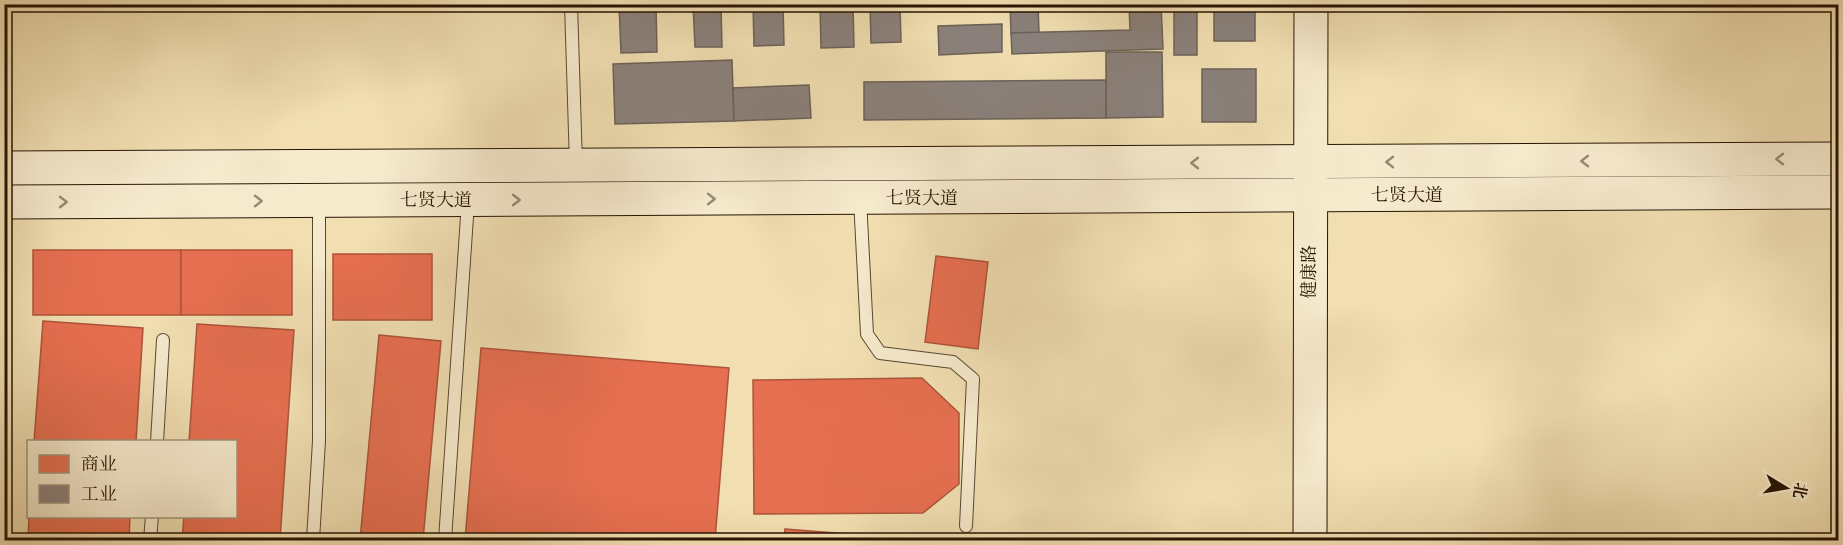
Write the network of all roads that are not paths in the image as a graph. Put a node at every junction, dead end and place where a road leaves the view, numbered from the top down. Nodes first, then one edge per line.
1 (571, 4) edge
2 (1311, 4) edge
3 (1839, 159) edge
4 (1311, 162) junction
5 (576, 166) junction
6 (4, 168) edge
7 (1839, 192) edge
8 (1311, 196) junction
9 (860, 199) junction
10 (468, 200) junction
11 (320, 201) junction
12 (4, 202) edge
13 (163, 340) dead end
14 (156, 440) edge
15 (152, 518) edge
16 (966, 526) dead end
17 (150, 540) edge
18 (313, 540) edge
19 (445, 540) edge
20 (1310, 540) edge

1 - 5 lane
2 - 4 main road, 健康路
3 -> 4 main road, 七贤大道
4 -> 5 main road, 七贤大道
4 - 8 main road, 健康路
5 - 6 main road, 七贤大道
7 - 8 main road, 七贤大道
8 - 9 main road, 七贤大道
8 - 20 main road, 健康路
10 -> 9 main road, 七贤大道
9 - 16 lane
10 - 11 main road, 七贤大道
10 - 19 lane
12 -> 11 main road, 七贤大道
11 - 18 lane
13 - 14 lane
15 - 17 lane

